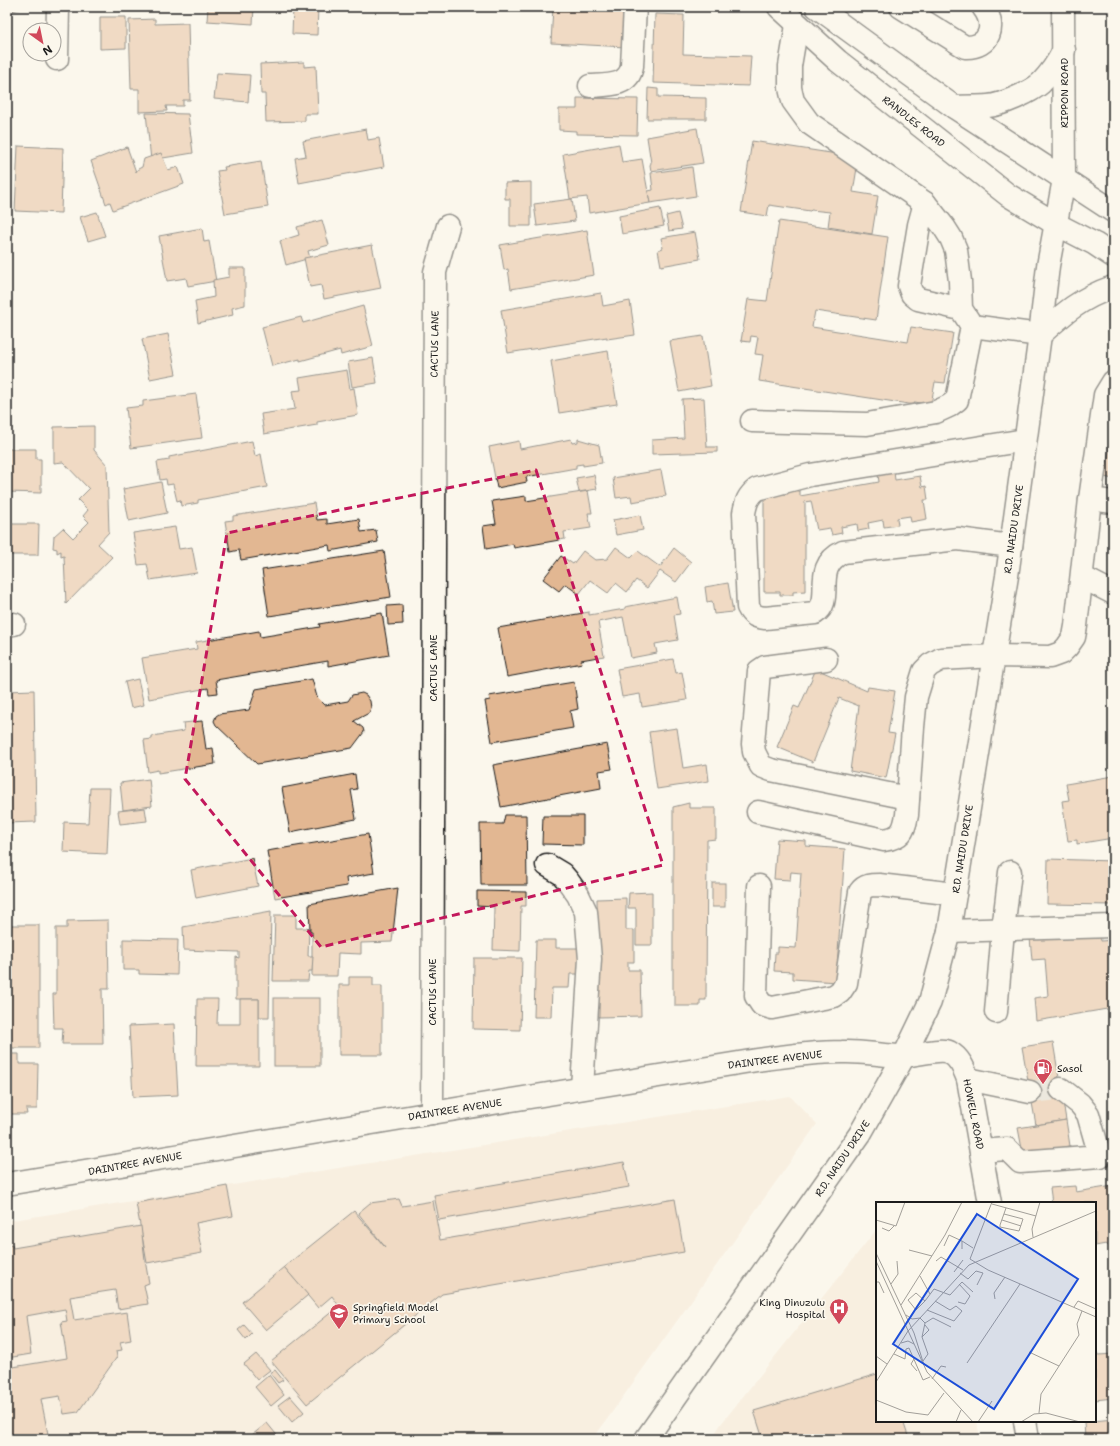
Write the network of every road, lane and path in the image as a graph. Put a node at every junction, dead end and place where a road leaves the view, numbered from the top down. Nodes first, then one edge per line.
1 (58, 7) edge
2 (635, 7) edge
3 (779, 7) edge
4 (817, 7) edge
5 (901, 7) edge
6 (983, 7) edge
7 (1063, 7) edge
8 (58, 22) edge
9 (797, 24) junction
10 (1064, 50) junction
11 (590, 86) dead end
12 (954, 107) junction
13 (1064, 179) junction
14 (924, 203) junction
15 (1113, 211) edge
16 (1056, 224) junction
17 (448, 226) dead end
18 (1113, 256) edge
19 (1113, 287) edge
20 (966, 318) junction
21 (1040, 335) junction
22 (1113, 382) edge
23 (752, 421) dead end
24 (1025, 440) junction
25 (1090, 499) junction
26 (1113, 502) edge
27 (1011, 546) junction
28 (1082, 577) junction
29 (1113, 593) edge
30 (994, 656) junction
31 (826, 659) dead end
32 (908, 798) junction
33 (758, 812) dead end
34 (546, 865) dead end
35 (1010, 872) dead end
36 (759, 886) dead end
37 (955, 894) junction
38 (1113, 926) edge
39 (1003, 930) junction
40 (949, 931) junction
41 (996, 1012) dead end
42 (904, 1056) junction
43 (968, 1079) junction
44 (582, 1088) junction
45 (1061, 1089) tunnel mouth
46 (1030, 1092) tunnel mouth
47 (432, 1113) junction
48 (981, 1151) junction
49 (1107, 1156) edge
50 (7, 1184) edge
51 (990, 1202) edge
52 (1025, 1422) edge
53 (646, 1439) edge
54 (1028, 1439) edge

1 - 8 street
2 - 11 street
3 - 9 street, RANDLES ROAD
4 - 12 street
5 - 6 street
7 - 10 street, RIPPON ROAD
9 - 14 street
9 - 16 street, RANDLES ROAD
10 - 12 street
10 - 13 street, RIPPON ROAD
12 - 13 street
13 - 15 street
13 - 16 street, R.D. NAIDU DRIVE
14 - 20 street
14 - 20 street
16 - 18 street, RANDLES ROAD
16 - 21 street, R.D. NAIDU DRIVE
17 - 47 street, CACTUS LANE
19 - 21 street
20 - 21 street
20 - 23 street
21 - 24 street, R.D. NAIDU DRIVE
22 - 25 street
24 - 27 street, R.D. NAIDU DRIVE
24 - 27 street
25 - 26 street
25 - 28 street
27 - 30 street, R.D. NAIDU DRIVE
28 - 29 street
28 - 30 street
30 - 32 street
30 - 37 street, R.D. NAIDU DRIVE
31 - 32 street
32 - 33 street
34 - 44 street
35 - 39 street
36 - 37 street
37 - 40 street, R.D. NAIDU DRIVE
38 - 39 street
39 - 40 street
39 - 41 street
40 - 42 street, R.D. NAIDU DRIVE
42 - 43 street, HOWELL ROAD
42 - 44 street, DAINTREE AVENUE
42 - 53 street, R.D. NAIDU DRIVE
43 - 46 street
43 - 48 street, HOWELL ROAD
44 - 47 street, DAINTREE AVENUE
45 - 49 street
47 - 50 street, DAINTREE AVENUE
48 - 49 street
48 - 51 street, HOWELL ROAD
52 - 54 street

